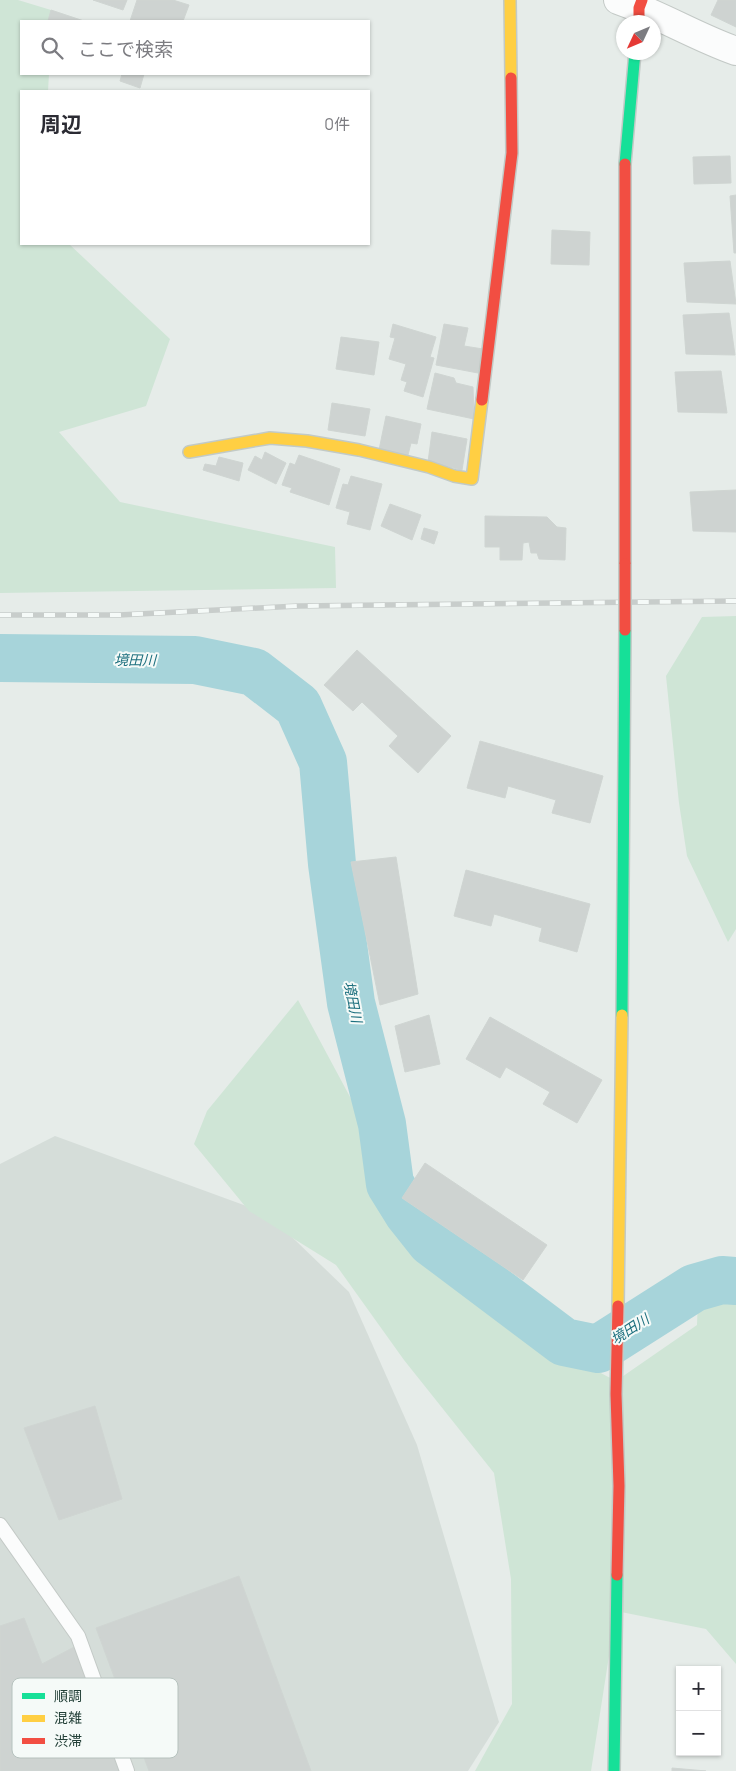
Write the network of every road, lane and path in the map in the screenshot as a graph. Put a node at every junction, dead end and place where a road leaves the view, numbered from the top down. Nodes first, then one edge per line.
1 (510, 0) edge
2 (634, 8) edge
3 (736, 51) edge
4 (635, 60) edge
5 (189, 452) dead end
6 (0, 1525) edge
7 (93, 1678) edge
8 (122, 1758) edge
9 (127, 1771) edge
10 (614, 1771) edge

1 - 5 street
2 - 3 street
4 - 10 street, bridge
6 - 7 lane
8 - 9 lane

